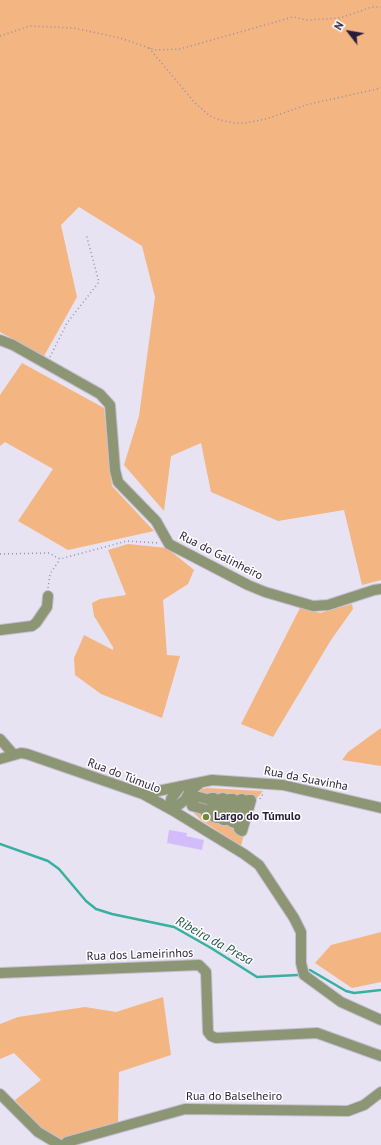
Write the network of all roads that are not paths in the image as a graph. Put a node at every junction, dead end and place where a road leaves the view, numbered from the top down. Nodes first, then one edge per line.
1 (0, 340) edge
2 (381, 589) edge
3 (48, 596) road end
4 (0, 630) edge
5 (0, 738) edge
6 (14, 755) junction
7 (0, 759) edge
8 (202, 781) junction
9 (182, 785) junction
10 (143, 794) junction
11 (195, 796) joint
12 (185, 800) junction
13 (381, 808) edge
14 (172, 810) junction
15 (188, 820) junction
16 (0, 973) edge
17 (381, 1020) edge
18 (381, 1056) edge
19 (381, 1092) edge
20 (0, 1094) edge
21 (60, 1145) edge
22 (64, 1145) edge

1 - 2 street, Rua do Galinheiro
3 - 4 street
5 - 6 street
6 - 7 street, Rua do Túmulo
6 - 10 street, Rua do Túmulo
8 - 9 street, Rua da Suavinha
8 - 12 street
8 - 13 street, Rua da Suavinha
9 - 10 street, Rua da Suavinha
9 - 14 street
10 - 14 street, Rua do Túmulo
11 - 11 street
12 - 14 street
12 - 15 street
14 - 15 street, Rua do Túmulo
15 - 17 street, Rua do Túmulo
16 - 18 street, Rua dos Lameirinhos
19 - 22 street, Rua do Balselheiro
20 - 21 street

